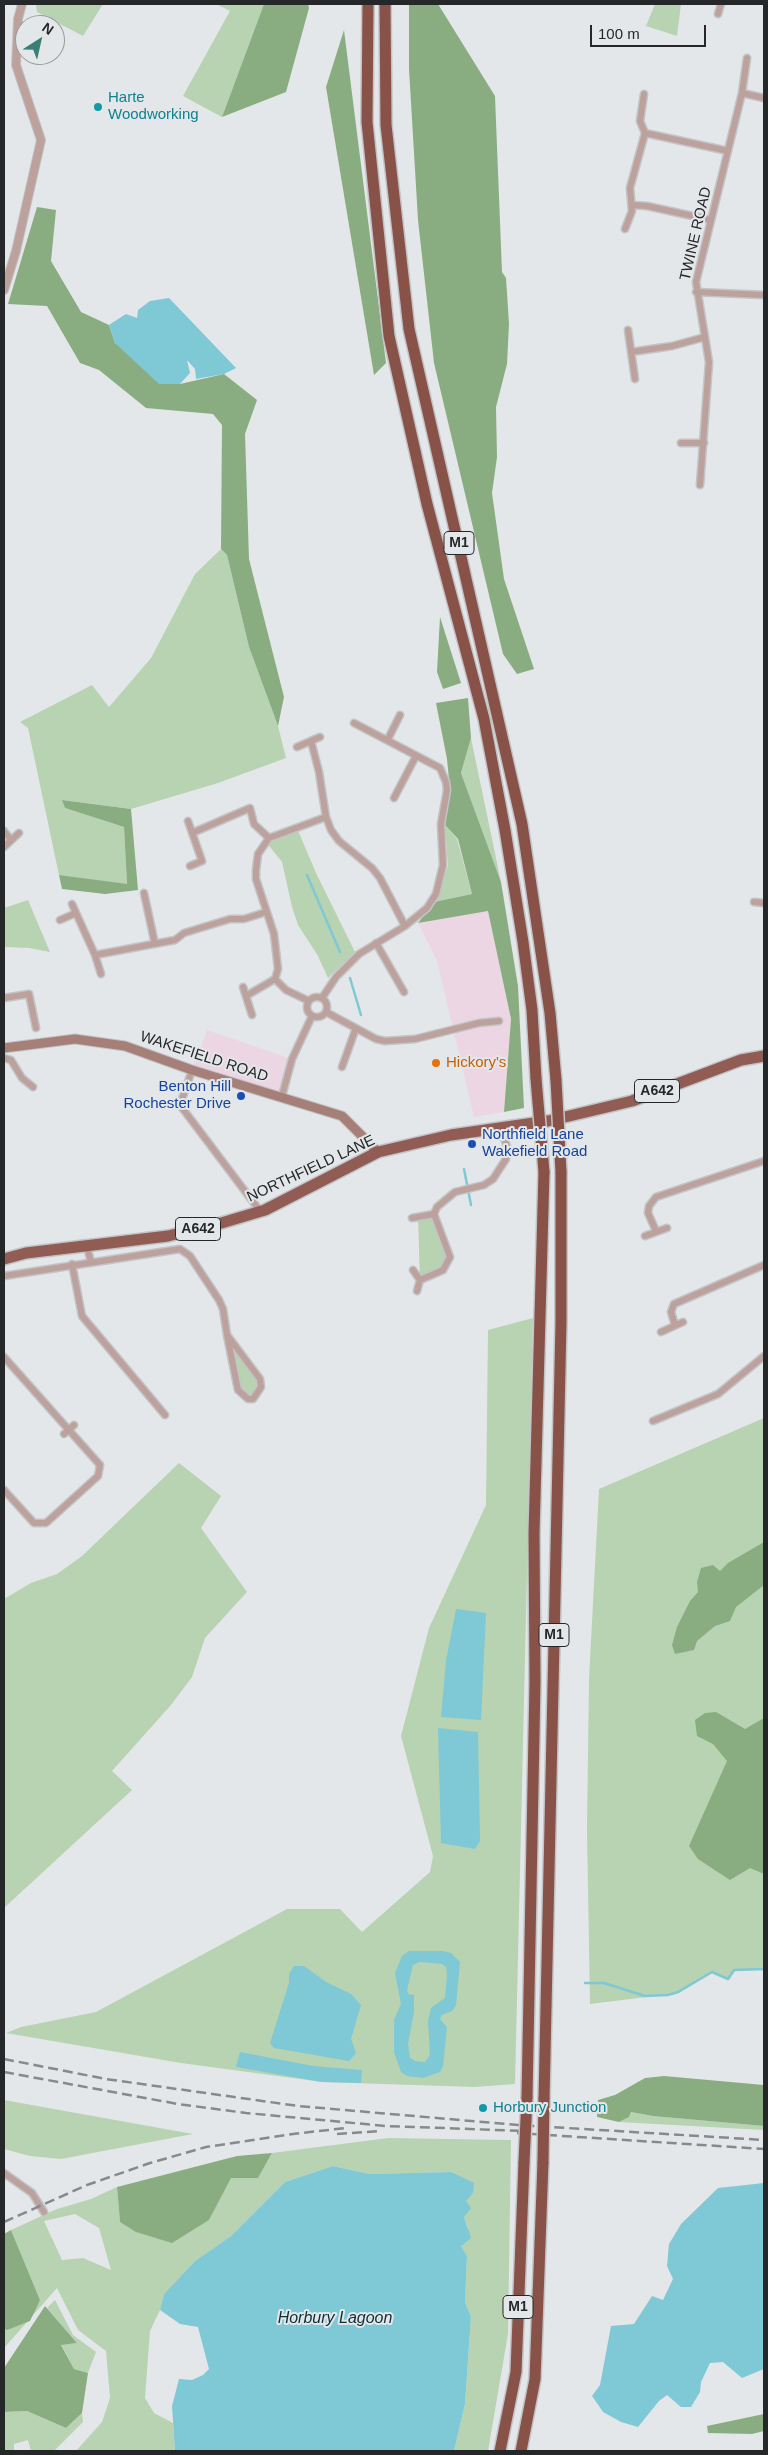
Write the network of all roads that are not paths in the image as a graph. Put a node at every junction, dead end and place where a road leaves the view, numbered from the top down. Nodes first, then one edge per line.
1 (22, 4) edge
2 (368, 4) edge
3 (386, 4) edge
4 (721, 4) edge
5 (718, 14) dead end
6 (747, 58) dead end
7 (742, 93) junction
8 (644, 94) dead end
9 (764, 98) edge
10 (645, 133) junction
11 (728, 151) junction
12 (632, 205) junction
13 (711, 220) junction
14 (625, 229) dead end
15 (4, 290) edge
16 (696, 292) junction
17 (764, 295) edge
18 (628, 330) dead end
19 (705, 336) junction
20 (631, 352) junction
21 (635, 379) dead end
22 (681, 443) dead end
23 (704, 443) junction
24 (700, 485) dead end
25 (400, 715) dead end
26 (354, 723) dead end
27 (320, 737) dead end
28 (388, 739) junction
29 (311, 741) junction
30 (297, 747) dead end
31 (416, 756) junction
32 (394, 798) dead end
33 (326, 817) junction
34 (188, 821) dead end
35 (4, 830) edge
36 (19, 833) dead end
37 (192, 833) junction
38 (269, 838) junction
39 (11, 840) junction
40 (4, 847) edge
41 (190, 866) dead end
42 (144, 893) dead end
43 (754, 902) dead end
44 (764, 903) edge
45 (72, 904) dead end
46 (266, 912) junction
47 (76, 913) junction
48 (60, 920) dead end
49 (207, 926) junction
50 (405, 926) junction
51 (210, 935) dead end
52 (376, 943) junction
53 (155, 944) junction
54 (95, 955) junction
55 (100, 974) dead end
56 (275, 979) junction
57 (242, 987) dead end
58 (404, 992) dead end
59 (246, 996) junction
60 (4, 998) edge
61 (322, 998) junction
62 (309, 1001) junction
63 (326, 1012) junction
64 (252, 1015) dead end
65 (312, 1016) junction
66 (499, 1021) dead end
67 (36, 1028) dead end
68 (356, 1028) junction
69 (4, 1048) edge
70 (764, 1056) edge
71 (4, 1058) edge
72 (342, 1067) dead end
73 (190, 1076) dead end
74 (33, 1088) dead end
75 (282, 1096) junction
76 (501, 1128) junction
77 (378, 1152) junction
78 (764, 1161) edge
79 (260, 1211) junction
80 (434, 1214) junction
81 (412, 1218) dead end
82 (667, 1228) dead end
83 (656, 1231) junction
84 (645, 1236) dead end
85 (87, 1247) junction
86 (4, 1260) edge
87 (91, 1262) junction
88 (72, 1264) junction
89 (764, 1265) edge
90 (414, 1270) dead end
91 (4, 1276) edge
92 (420, 1280) junction
93 (417, 1290) dead end
94 (683, 1322) dead end
95 (675, 1325) junction
96 (662, 1332) dead end
97 (227, 1335) junction
98 (764, 1356) edge
99 (4, 1357) edge
100 (657, 1409) dead end
101 (165, 1415) dead end
102 (661, 1418) junction
103 (653, 1420) dead end
104 (4, 1490) edge
105 (4, 2173) edge
106 (44, 2212) dead end
107 (500, 2451) edge
108 (521, 2451) edge

1 - 15 street
2 - 107 highway, M1, bridge
3 - 108 highway, M1, bridge
4 - 5 street
6 - 7 street, TWINE ROAD
7 - 9 street
7 - 11 street, TWINE ROAD
8 - 10 street
10 - 11 street
10 - 12 street
11 - 13 street, TWINE ROAD
12 - 13 street
12 - 14 street
13 - 16 street, TWINE ROAD
16 - 17 street
16 - 19 street, TWINE ROAD
18 - 20 street
19 - 20 street
19 - 23 street, TWINE ROAD
20 - 21 street
22 - 23 street
23 - 24 street, TWINE ROAD
25 - 28 street
26 - 28 street
27 - 29 street
28 - 31 street
29 - 30 street
29 - 33 street
31 - 32 street
31 - 50 street
33 - 38 street
33 - 50 street
34 - 37 street
35 - 39 street
36 - 39 street
37 - 38 street
37 - 41 street
38 - 46 street
39 - 40 street
42 - 53 street
43 - 44 street
45 - 47 street
46 - 49 street
46 - 56 street
47 - 48 street
47 - 54 street
49 - 51 street
49 - 53 street
50 - 52 street
52 - 58 street
52 - 61 street
53 - 54 street
54 - 55 street
56 - 59 street
56 - 62 street
57 - 59 street
59 - 64 street
60 - 67 street
61 - 62 street
61 - 63 street
62 - 65 street
63 - 65 street
63 - 68 street
65 - 75 street
66 - 68 street
68 - 72 street
69 - 75 main road, WAKEFIELD ROAD
70 - 76 highway, NORTHFIELD LANE / A642
71 - 74 street
73 - 79 street
75 - 77 main road, WAKEFIELD ROAD
76 - 77 highway, NORTHFIELD LANE / A642
76 - 80 street
77 - 79 highway, NORTHFIELD LANE / A642
78 - 83 street
79 - 85 highway, NORTHFIELD LANE / A642
80 - 81 street
80 - 92 street
82 - 83 street
83 - 84 street
85 - 86 highway, NORTHFIELD LANE / A642
85 - 87 street
87 - 88 street
87 - 97 street
88 - 91 street
88 - 101 street
89 - 95 street
90 - 92 street
92 - 93 street
94 - 95 street
95 - 96 street
97 - 97 street
98 - 102 street
99 - 104 street
100 - 102 street
102 - 103 street
105 - 106 street

